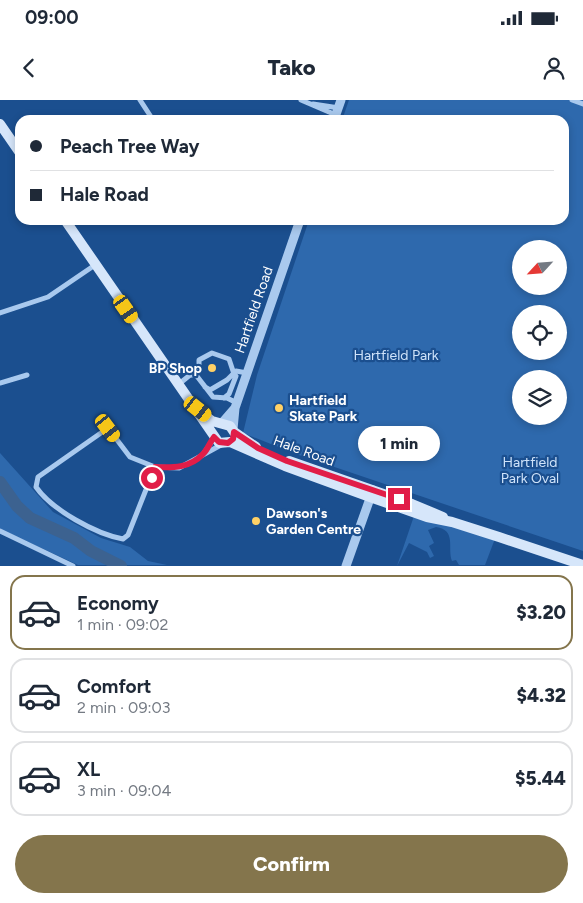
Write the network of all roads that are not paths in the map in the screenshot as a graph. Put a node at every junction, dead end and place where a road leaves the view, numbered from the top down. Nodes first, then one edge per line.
1 (140, 100) edge
2 (301, 100) edge
3 (572, 100) edge
4 (583, 104) edge
5 (338, 111) edge
6 (150, 115) edge
7 (0, 124) edge
8 (15, 146) edge
9 (68, 225) edge
10 (298, 225) edge
11 (95, 264) junction
12 (0, 313) edge
13 (244, 372) junction
14 (235, 374) junction
15 (27, 375) dead end
16 (190, 375) junction
17 (0, 383) edge
18 (179, 384) junction
19 (205, 387) junction
20 (223, 398) junction
21 (236, 406) junction
22 (198, 409) junction
23 (221, 424) junction
24 (225, 436) junction
25 (204, 453) junction
26 (155, 467) junction
27 (371, 494) junction
28 (0, 531) edge
29 (583, 565) edge
30 (73, 566) edge
31 (346, 566) edge

1 - 6 street
2 - 5 street
3 - 4 street
7 - 8 main road
9 - 11 main road
10 - 13 street, Hartfield Road
11 - 12 street
11 - 18 main road
13 - 14 street
13 - 21 street, Hartfield Road
14 - 16 street
14 - 19 street
14 - 20 street
15 - 17 street
16 - 18 street
16 - 19 street
18 - 22 main road
19 - 20 street
20 - 21 street
21 - 23 street, Hartfield Road
21 - 24 street, Hartfield Road
22 - 23 main road
22 - 24 main road
23 - 24 main road
24 - 25 street
24 - 25 street
24 - 27 main road, Hale Road
25 - 26 street
26 - 26 street
27 - 29 main road, Hale Road
27 - 31 street
28 - 30 street

